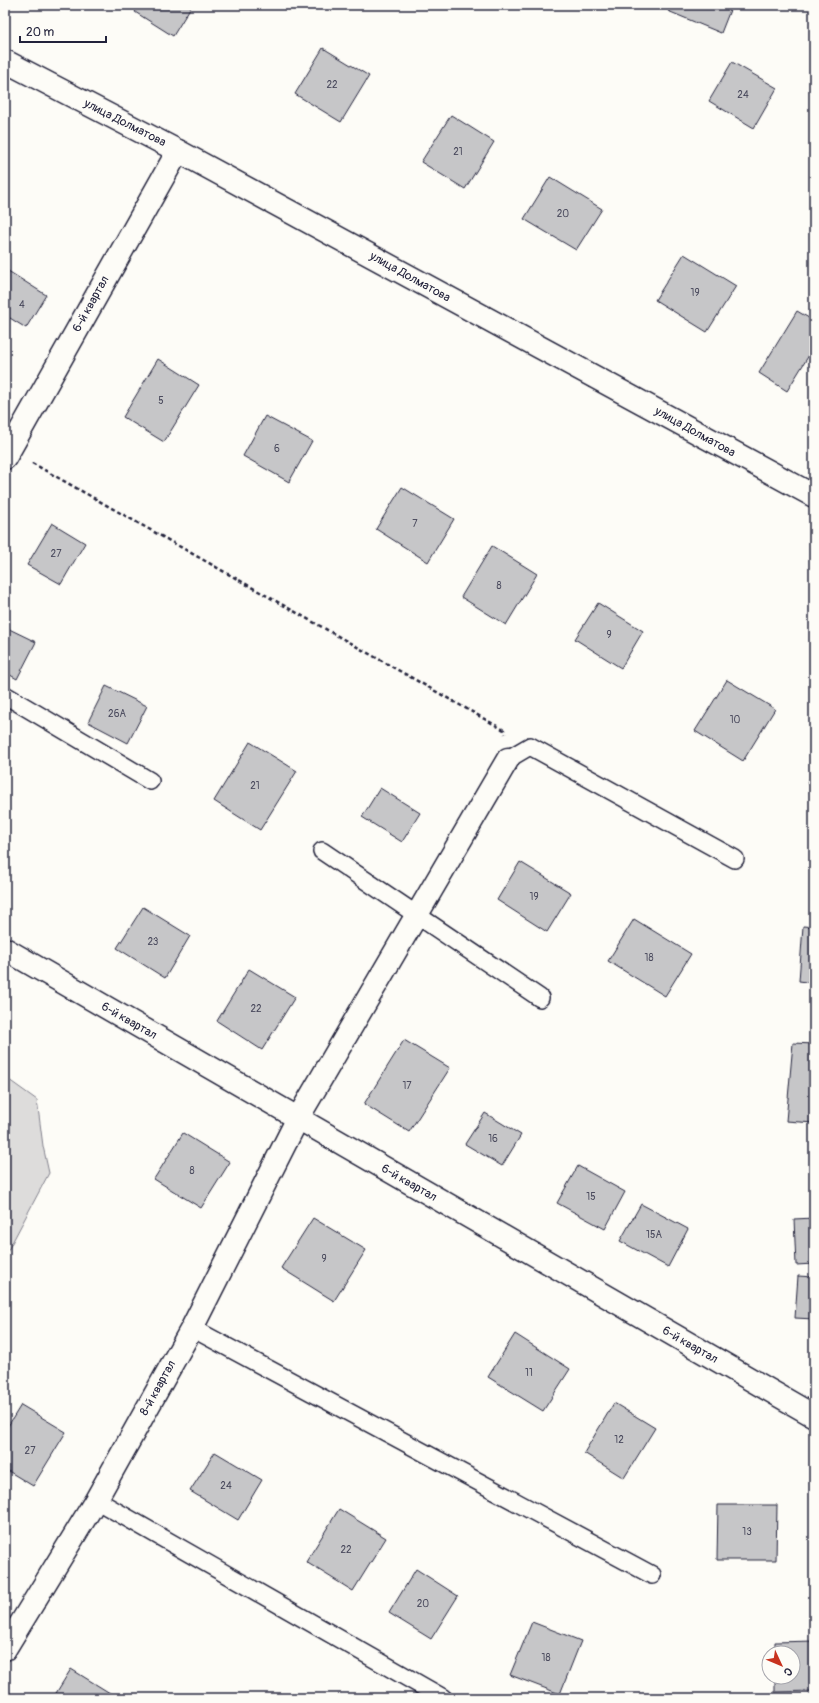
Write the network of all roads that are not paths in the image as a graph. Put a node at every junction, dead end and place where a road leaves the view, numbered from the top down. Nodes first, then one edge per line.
1 (5, 61) edge
2 (178, 151) junction
3 (7, 454) edge
4 (814, 496) edge
5 (5, 695) edge
6 (508, 759) joint
7 (150, 781) dead end
8 (322, 850) dead end
9 (735, 859) dead end
10 (417, 916) junction
11 (5, 949) edge
12 (540, 998) dead end
13 (298, 1118) junction
14 (192, 1328) junction
15 (814, 1416) edge
16 (96, 1500) junction
17 (652, 1575) dead end
18 (5, 1649) edge
19 (443, 1698) edge

1 - 2 street, улица Долматова
2 - 3 street, 6-й квартал
2 - 4 street, улица Долматова
5 - 7 lane
6 - 9 lane
6 - 10 street, 8-й квартал
8 - 10 lane
10 - 12 lane
10 - 13 street, 8-й квартал
11 - 13 street, 6-й квартал
13 - 14 street, 8-й квартал
13 - 15 street, 6-й квартал
14 - 16 street, 8-й квартал
14 - 17 lane
16 - 18 street, 8-й квартал
16 - 19 lane

